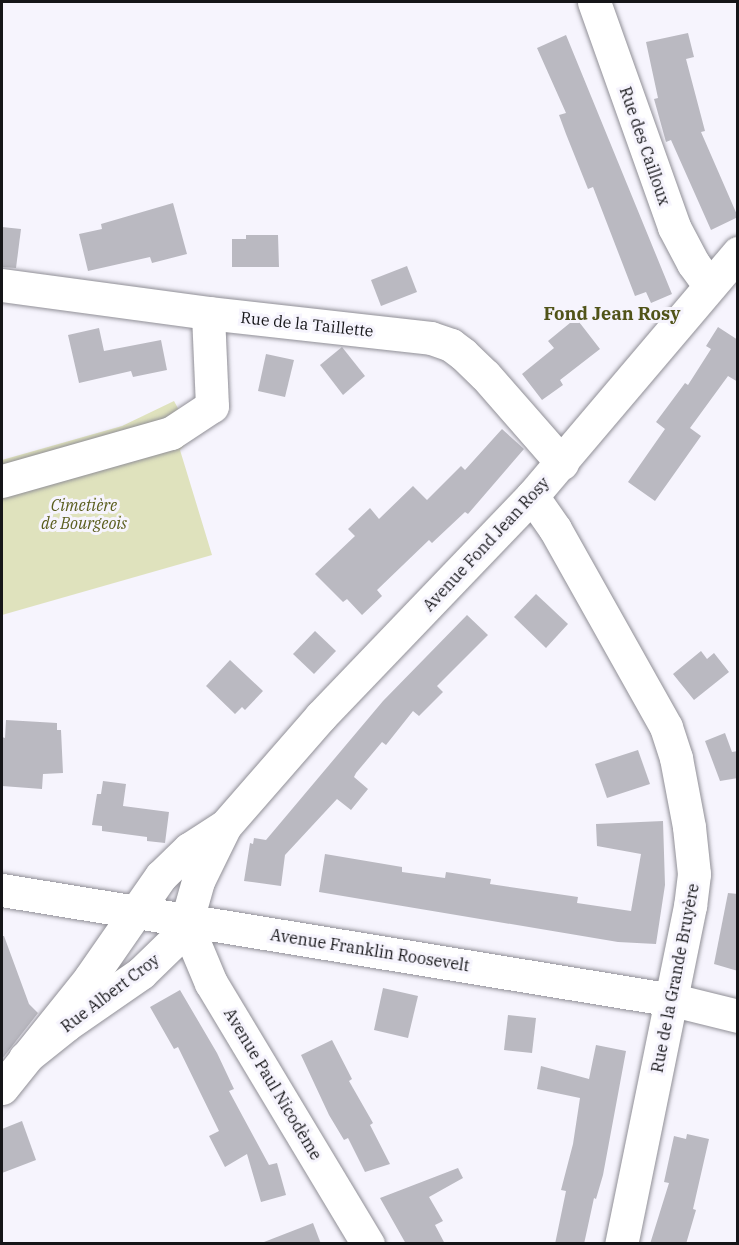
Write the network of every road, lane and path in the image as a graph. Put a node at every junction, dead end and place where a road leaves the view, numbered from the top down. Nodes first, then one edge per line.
1 (594, 2) edge
2 (738, 253) edge
3 (2, 285) edge
4 (709, 285) junction
5 (208, 313) junction
6 (562, 463) junction
7 (2, 481) edge
8 (532, 496) junction
9 (225, 826) junction
10 (2, 890) edge
11 (134, 912) junction
12 (187, 920) junction
13 (673, 1000) junction
14 (738, 1016) edge
15 (25, 1058) junction
16 (2, 1088) edge
17 (368, 1244) edge
18 (621, 1244) edge

1 - 4 street, Rue des Cailloux
2 - 4 street, Avenue Fond Jean Rosy
3 - 5 street, Rue de la Taillette
4 - 6 street, Avenue Fond Jean Rosy
5 - 6 street, Rue de la Taillette
5 - 7 street
6 - 8 street, Avenue Fond Jean Rosy
8 - 9 street, Avenue Fond Jean Rosy
8 - 13 street, Rue de la Grande Bruyère
9 - 11 street, Avenue Fond Jean Rosy
9 - 12 street, Avenue Fond Jean Rosy
10 - 11 street, Avenue Franklin Roosevelt
11 - 12 street, Avenue Franklin Roosevelt
11 - 15 street, Rue Albert Croy
12 - 13 street, Avenue Franklin Roosevelt
12 - 15 street, Rue Albert Croy
12 - 17 street, Avenue Paul Nicodème
13 - 14 street, Avenue Franklin Roosevelt
13 - 18 street, Rue de la Grande Bruyère
15 - 16 street, Rue Albert Croy

